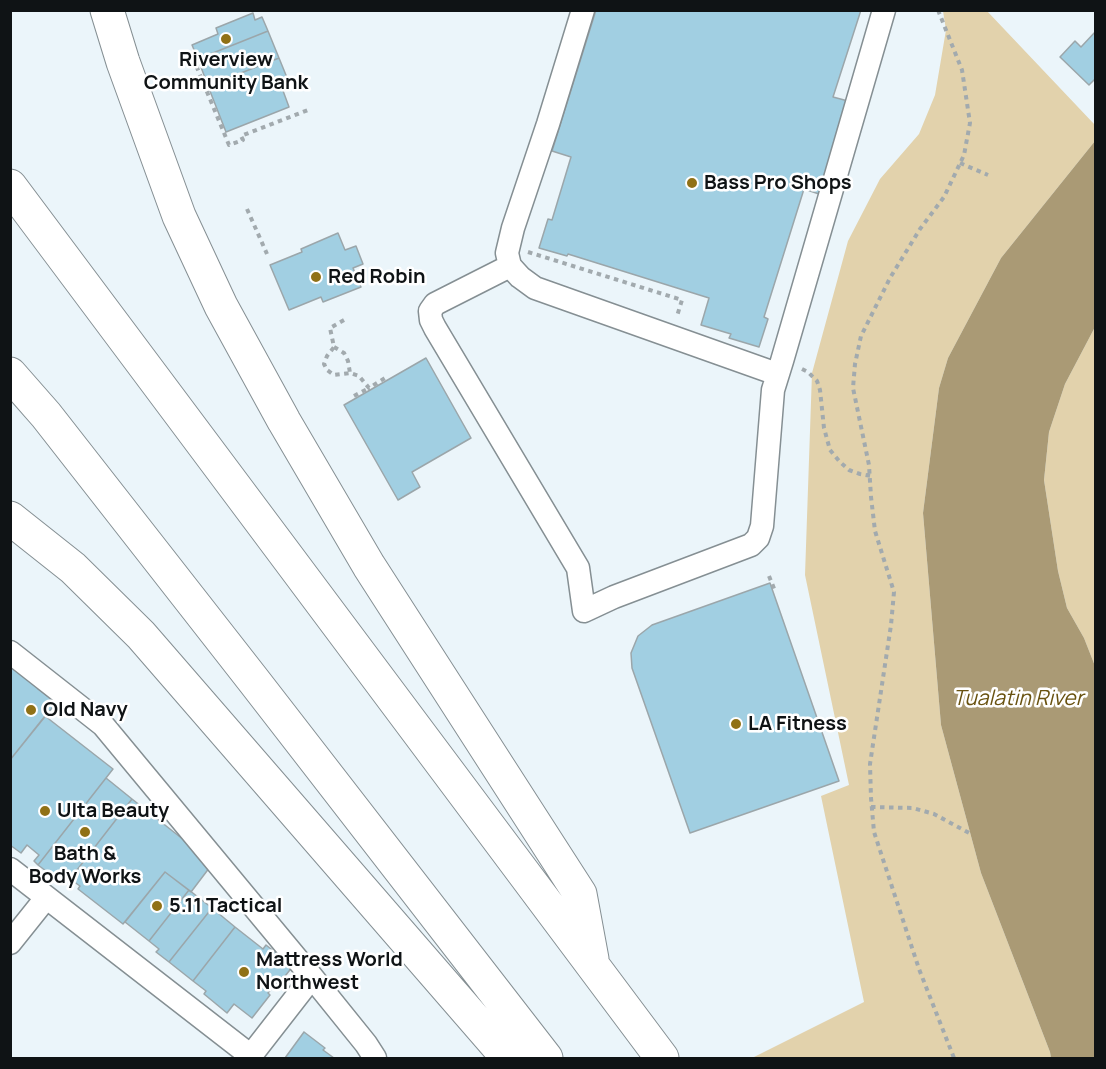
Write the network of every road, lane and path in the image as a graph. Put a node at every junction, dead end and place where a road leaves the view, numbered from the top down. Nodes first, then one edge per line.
1 (107, 10) edge
2 (583, 10) edge
3 (884, 10) edge
4 (938, 10) edge
5 (193, 58) dead end
6 (308, 110) dead end
7 (960, 163) junction
8 (988, 175) dead end
9 (10, 186) edge
10 (247, 209) dead end
11 (267, 254) dead end
12 (510, 266) junction
13 (344, 320) dead end
14 (334, 346) junction
15 (10, 366) edge
16 (350, 373) junction
17 (10, 374) edge
18 (777, 374) junction
19 (385, 378) dead end
20 (369, 388) junction
21 (354, 396) dead end
22 (46, 415) junction
23 (10, 518) edge
24 (769, 576) dead end
25 (776, 591) dead end
26 (10, 652) edge
27 (871, 807) junction
28 (971, 834) dead end
29 (10, 869) edge
30 (46, 898) junction
31 (10, 943) edge
32 (593, 967) junction
33 (312, 977) junction
34 (250, 1057) edge
35 (375, 1059) edge
36 (508, 1059) edge
37 (546, 1059) edge
38 (662, 1059) edge
39 (954, 1059) edge

1 - 32 highway
2 - 12 lane
3 - 18 lane
4 - 7 path
5 - 6 path
7 - 8 path
7 - 27 path
9 - 32 highway
10 - 11 path
12 - 18 lane
12 - 18 lane
13 - 14 path
14 - 16 path
14 - 16 path
15 - 22 highway
16 - 20 path
17 - 22 highway
19 - 20 path
20 - 21 path
22 - 37 highway
23 - 36 highway
24 - 25 path
26 - 33 lane
27 - 28 path
27 - 39 path
29 - 30 lane
30 - 31 lane
30 - 34 lane
32 - 38 highway
33 - 34 lane
33 - 35 lane

